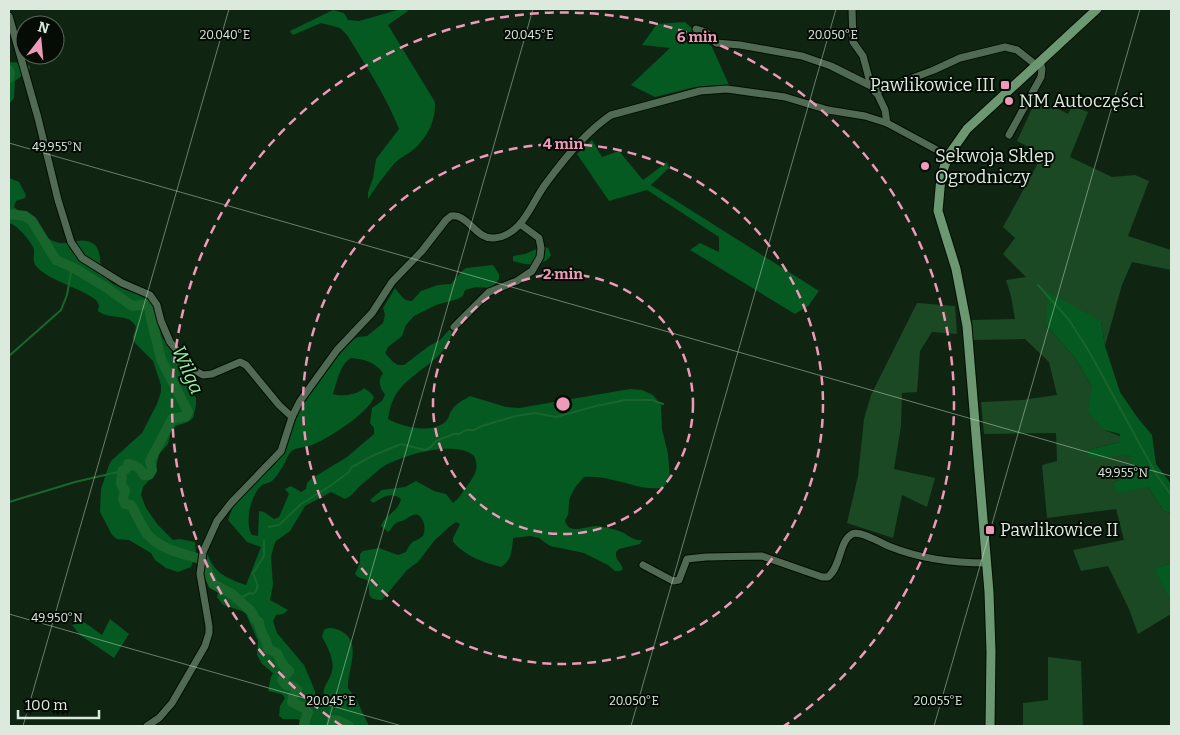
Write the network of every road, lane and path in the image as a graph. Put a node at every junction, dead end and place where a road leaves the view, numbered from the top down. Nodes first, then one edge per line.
1 (852, 9) edge
2 (1097, 9) edge
3 (9, 16) edge
4 (696, 29) dead end
5 (1038, 64) junction
6 (873, 89) junction
7 (887, 123) junction
8 (1009, 135) dead end
9 (948, 156) junction
10 (520, 224) junction
11 (454, 327) dead end
12 (292, 417) junction
13 (987, 562) junction
14 (643, 565) dead end
15 (147, 726) edge
16 (990, 726) edge

1 - 6 street
2 - 5 main road
3 - 12 street
4 - 6 street
5 - 6 street
5 - 8 street
5 - 9 main road
6 - 7 street
7 - 9 street
7 - 10 street
9 - 13 main road
10 - 11 street
10 - 12 street
12 - 15 street
13 - 14 street
13 - 16 main road

